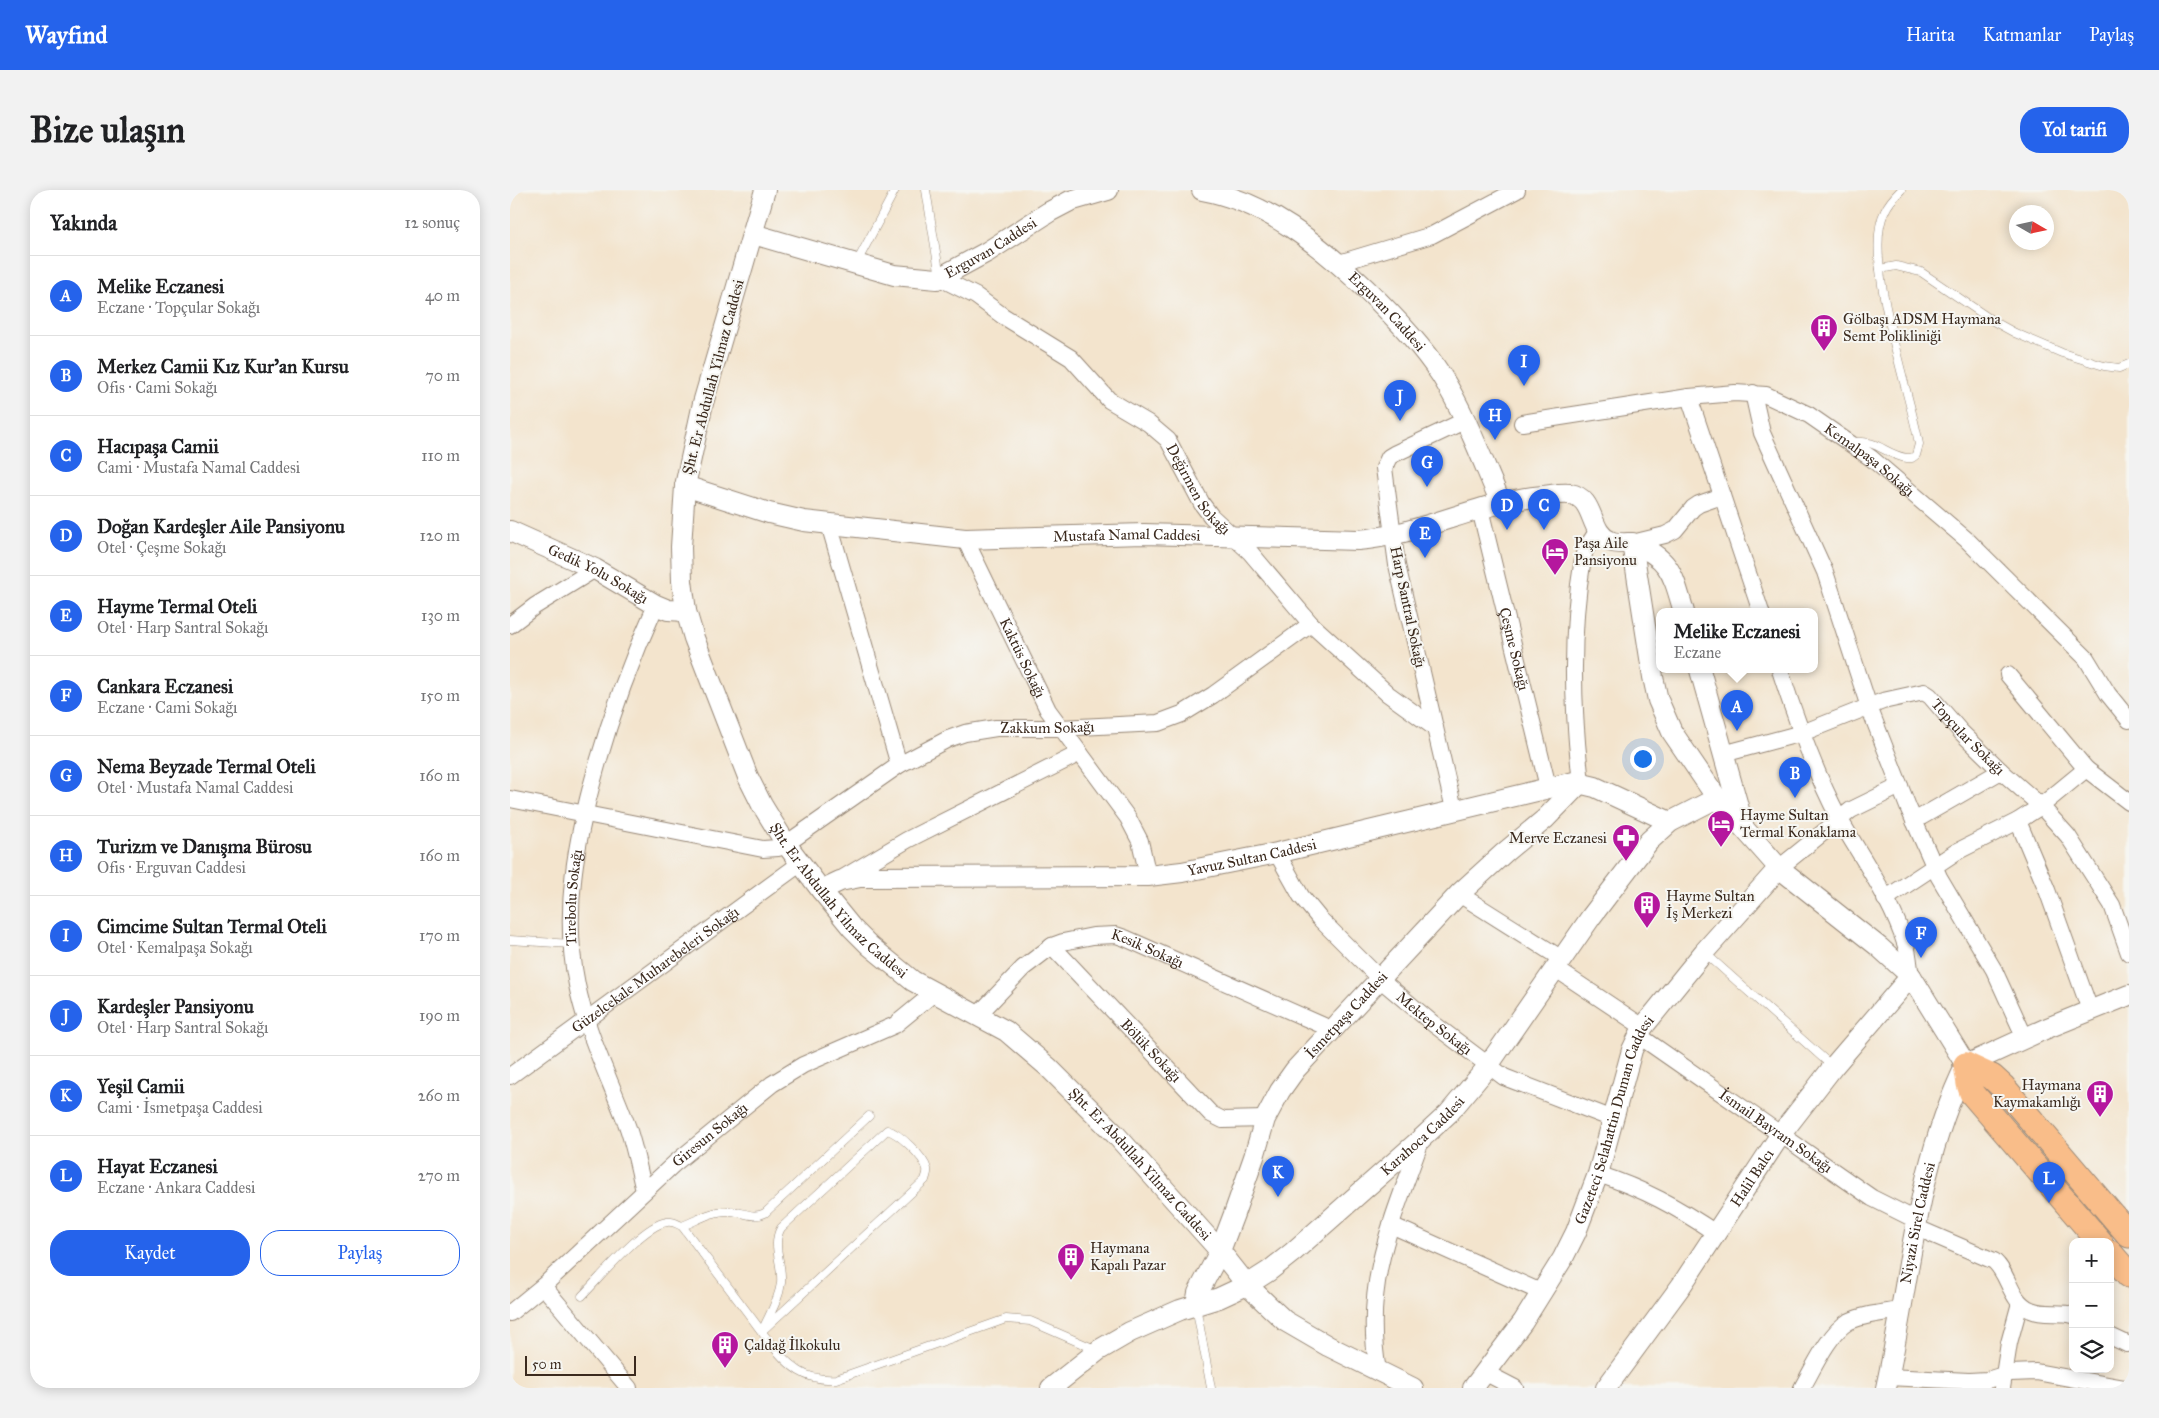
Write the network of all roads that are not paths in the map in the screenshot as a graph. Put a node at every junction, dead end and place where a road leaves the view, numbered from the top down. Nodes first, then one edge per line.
1 (765, 190) edge
2 (895, 190) edge
3 (926, 190) edge
4 (1108, 190) edge
5 (1202, 190) edge
6 (1517, 190) edge
7 (1901, 190) edge
8 (1073, 195) edge
9 (753, 234) junction
10 (1339, 263) junction
11 (856, 264) junction
12 (1880, 269) junction
13 (940, 278) junction
14 (2129, 364) edge
15 (1753, 393) junction
16 (1689, 397) junction
17 (1464, 421) junction
18 (1522, 423) dead end
19 (1850, 442) junction
20 (685, 486) junction
21 (1722, 496) junction
22 (1501, 503) junction
23 (1480, 509) junction
24 (829, 524) junction
25 (1598, 530) junction
26 (510, 531) edge
27 (1392, 536) junction
28 (965, 538) junction
29 (1235, 538) junction
30 (1632, 543) junction
31 (595, 569) junction
32 (656, 605) junction
33 (1683, 608) edge
34 (1760, 608) edge
35 (686, 611) junction
36 (1311, 624) junction
37 (510, 625) edge
38 (1701, 673) edge
39 (1781, 673) edge
40 (2008, 674) dead end
41 (1869, 707) junction
42 (2129, 720) edge
43 (1060, 728) junction
44 (1435, 728) junction
45 (1802, 733) junction
46 (1080, 753) junction
47 (1723, 754) junction
48 (899, 765) junction
49 (2086, 769) junction
50 (2001, 771) junction
51 (1581, 782) junction
52 (1900, 786) junction
53 (1548, 787) junction
54 (1717, 798) junction
55 (513, 801) edge
56 (2129, 802) edge
57 (2041, 806) junction
58 (1454, 810) junction
59 (584, 814) junction
60 (1840, 818) junction
61 (1914, 821) junction
62 (2018, 821) junction
63 (1670, 822) junction
64 (1744, 829) junction
65 (786, 844) junction
66 (1277, 853) junction
67 (801, 863) junction
68 (1935, 866) junction
69 (1779, 868) junction
70 (1148, 876) junction
71 (840, 881) junction
72 (821, 890) junction
73 (1460, 894) junction
74 (1885, 899) junction
75 (510, 940) edge
76 (571, 944) junction
77 (1052, 946) junction
78 (1704, 952) junction
79 (2129, 953) edge
80 (1559, 964) junction
81 (1911, 976) junction
82 (1381, 980) junction
83 (934, 993) junction
84 (2129, 995) edge
85 (2090, 1010) junction
86 (978, 1016) junction
87 (586, 1019) junction
88 (1333, 1030) junction
89 (1640, 1031) junction
90 (2025, 1038) junction
91 (1966, 1065) junction
92 (1488, 1066) junction
93 (1832, 1067) junction
94 (510, 1076) edge
95 (869, 1116) dead end
96 (1265, 1119) junction
97 (1613, 1119) junction
98 (1781, 1134) junction
99 (1422, 1138) junction
100 (1598, 1174) junction
101 (644, 1191) junction
102 (1391, 1224) junction
103 (1916, 1224) junction
104 (682, 1226) junction
105 (1717, 1234) junction
106 (2129, 1235) edge
107 (2097, 1238) edge
108 (1220, 1251) junction
109 (2114, 1258) edge
110 (2129, 1275) edge
111 (1247, 1285) junction
112 (543, 1286) junction
113 (1542, 1293) junction
114 (582, 1296) dead end
115 (2020, 1303) junction
116 (1196, 1304) junction
117 (1901, 1310) junction
118 (510, 1313) edge
119 (2069, 1314) edge
120 (762, 1331) junction
121 (2114, 1338) edge
122 (2127, 1344) dead end
123 (1099, 1350) junction
124 (1378, 1371) junction
125 (1486, 1373) junction
126 (2003, 1381) edge
127 (1887, 1383) edge
128 (628, 1388) edge
129 (1051, 1388) edge
130 (1211, 1388) edge
131 (1413, 1388) edge
132 (1473, 1388) edge
133 (1515, 1388) edge
134 (1606, 1388) edge
135 (1802, 1388) edge
136 (2126, 1388) edge

1 - 9 street, Şht. Er Abdullah Yilmaz Caddesi
2 - 11 lane
3 - 13 lane
4 - 8 street, Erguvan Caddesi
5 - 10 street, Erguvan Caddesi
6 - 10 street
7 - 12 lane
8 - 13 street, Erguvan Caddesi
9 - 11 street, Erguvan Caddesi
9 - 20 street, Şht. Er Abdullah Yilmaz Caddesi
10 - 17 street, Erguvan Caddesi
11 - 13 street, Erguvan Caddesi
12 - 14 lane
12 - 19 lane
13 - 29 street, Değirmen Sokağı
15 - 16 street, Kemalpaşa Sokağı
15 - 19 street, Kemalpaşa Sokağı
15 - 41 street
16 - 18 street, Kemalpaşa Sokağı
16 - 21 street
17 - 22 street, Erguvan Caddesi
17 - 27 street, Harp Santral Sokağı
19 - 42 street, Kemalpaşa Sokağı
20 - 24 street, Mustafa Namal Caddesi
20 - 35 street, Şht. Er Abdullah Yilmaz Caddesi
21 - 30 street
21 - 34 street
22 - 23 street, Mustafa Namal Caddesi
22 - 25 street, Mustafa Namal Caddesi
23 - 27 street, Mustafa Namal Caddesi
23 - 53 street, Çeşme Sokağı
24 - 28 street, Mustafa Namal Caddesi
24 - 48 street
25 - 30 street
25 - 51 street
26 - 31 street, Gedik Yolu Sokağı
27 - 29 street, Mustafa Namal Caddesi
27 - 44 street, Harp Santral Sokağı
28 - 29 street, Mustafa Namal Caddesi
28 - 43 street, Kaktüs Sokağı
29 - 36 street, Değirmen Sokağı
30 - 33 street
30 - 54 street
31 - 32 street, Gedik Yolu Sokağı
31 - 37 street
32 - 35 street, Gedik Yolu Sokağı
32 - 59 street, Tirebolu Sokağı
35 - 65 street, Şht. Er Abdullah Yilmaz Caddesi
36 - 43 street, Zakkum Sokağı
36 - 44 street, Değirmen Sokağı
38 - 47 street
39 - 45 street
40 - 49 street
41 - 45 street, Topçular Sokağı
41 - 50 street, Topçular Sokağı
41 - 52 street
43 - 46 street, Kaktüs Sokağı
43 - 48 street, Zakkum Sokağı
44 - 58 street, Harp Santral Sokağı
45 - 47 street, Topçular Sokağı
45 - 60 street
46 - 70 street, Kaktüs Sokağı
46 - 71 street
47 - 64 street
48 - 65 street, Zakkum Sokağı
49 - 56 street
49 - 57 street
50 - 57 street, Topçular Sokağı
50 - 61 street
51 - 53 street, Yavuz Sultan Caddesi
51 - 63 street
51 - 73 street, İsmetpaşa Caddesi
52 - 60 street
52 - 61 street
53 - 58 street, Yavuz Sultan Caddesi
54 - 63 street, Karahoca Caddesi
54 - 64 street
55 - 59 street
57 - 62 street
57 - 79 street, Topçular Sokağı
58 - 66 street, Yavuz Sultan Caddesi
59 - 65 street
59 - 76 street, Tirebolu Sokağı
60 - 69 street
60 - 74 street
61 - 68 street
62 - 68 street
62 - 85 street
63 - 80 street, Karahoca Caddesi
64 - 69 street
65 - 67 street, Şht. Er Abdullah Yilmaz Caddesi
66 - 70 street, Yavuz Sultan Caddesi
66 - 82 street, Mektep Sokağı
67 - 72 street, Şht. Er Abdullah Yilmaz Caddesi
67 - 87 street, Güzelcekale Muharebeleri Sokağı
68 - 74 street
68 - 90 street
69 - 78 street, Gazeteci Selahattin Duman Caddesi
69 - 81 street
70 - 71 street, Yavuz Sultan Caddesi
71 - 72 street, Yavuz Sultan Caddesi
72 - 83 street, Şht. Er Abdullah Yilmaz Caddesi
73 - 80 street, İsmail Bayram Sokağı
73 - 82 street, İsmetpaşa Caddesi
74 - 81 street
75 - 76 lane
76 - 87 street, Tirebolu Sokağı
77 - 86 street, Kesik Sokağı
77 - 88 street, Kesik Sokağı
77 - 96 street, Bölük Sokağı
78 - 89 street, Gazeteci Selahattin Duman Caddesi
78 - 93 lane
80 - 89 street, İsmail Bayram Sokağı
80 - 92 street, Karahoca Caddesi
81 - 91 street
81 - 93 street, Halil Balcı
82 - 88 street, İsmetpaşa Caddesi
82 - 92 street, Mektep Sokağı
83 - 86 street, Şht. Er Abdullah Yilmaz Caddesi
83 - 101 street, Giresun Sokağı
84 - 85 street
85 - 90 street
86 - 108 street, Şht. Er Abdullah Yilmaz Caddesi
87 - 94 street, Güzelcekale Muharebeleri Sokağı
87 - 101 street, Tirebolu Sokağı
88 - 96 street, İsmetpaşa Caddesi
89 - 97 street, Gazeteci Selahattin Duman Caddesi
89 - 98 street, İsmail Bayram Sokağı
90 - 91 street
91 - 103 street, Niyazi Sirel Caddesi
91 - 106 main road
91 - 107 main road
92 - 97 street, Mektep Sokağı
92 - 99 street, Karahoca Caddesi
93 - 98 street, Halil Balcı
95 - 104 lane
96 - 108 street, İsmetpaşa Caddesi
97 - 100 street, Gazeteci Selahattin Duman Caddesi
98 - 103 street, İsmail Bayram Sokağı
98 - 105 street, Halil Balcı
99 - 102 street
99 - 111 street, Karahoca Caddesi
100 - 105 street
100 - 113 street, Gazeteci Selahattin Duman Caddesi
101 - 112 street, Giresun Sokağı
102 - 113 street
102 - 124 street
103 - 115 street, İsmail Bayram Sokağı
103 - 117 street, Niyazi Sirel Caddesi
104 - 114 lane
104 - 120 lane
105 - 134 street, Halil Balcı
108 - 111 street, Şht. Er Abdullah Yilmaz Caddesi
108 - 116 street, İsmetpaşa Caddesi
109 - 110 main road
111 - 116 street, Karahoca Caddesi
111 - 124 street, Şht. Er Abdullah Yilmaz Caddesi
112 - 118 street, Giresun Sokağı
112 - 128 street
113 - 125 street, Gazeteci Selahattin Duman Caddesi
115 - 119 street
115 - 126 street
116 - 123 street, Karahoca Caddesi
116 - 130 lane
117 - 127 street, Niyazi Sirel Caddesi
117 - 135 street
120 - 120 lane
120 - 123 lane
121 - 122 street
123 - 129 street, Karahoca Caddesi
124 - 131 street, Şht. Er Abdullah Yilmaz Caddesi
125 - 132 street, Gazeteci Selahattin Duman Caddesi
125 - 133 street
126 - 127 street
126 - 136 street

